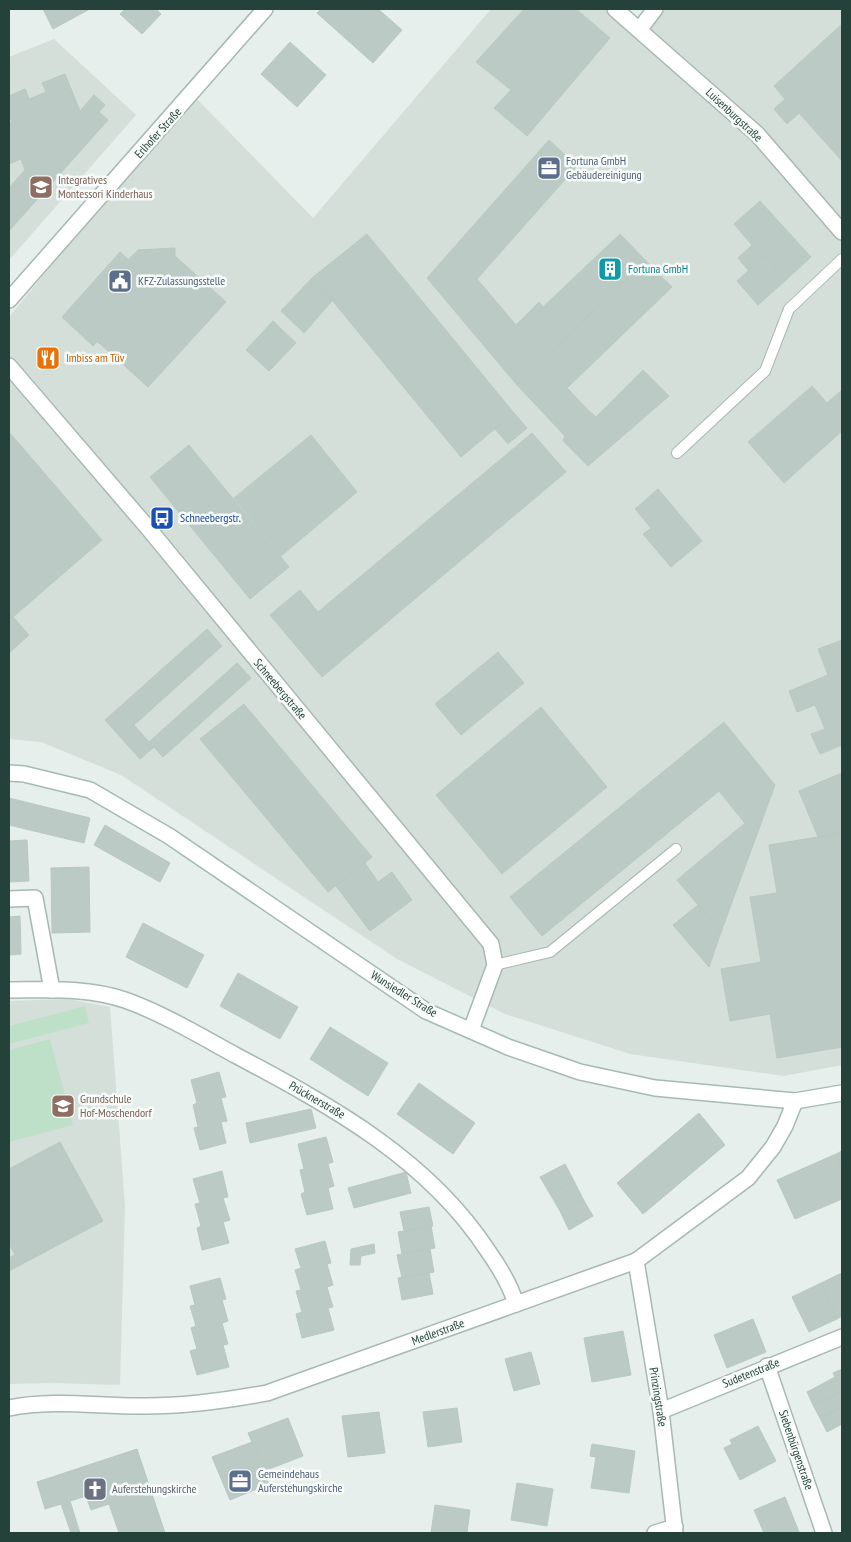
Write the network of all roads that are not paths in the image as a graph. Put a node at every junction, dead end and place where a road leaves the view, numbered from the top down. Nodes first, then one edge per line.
1 (265, 9) edge
2 (615, 9) edge
3 (655, 9) edge
4 (640, 30) junction
5 (842, 232) edge
6 (842, 258) edge
7 (9, 300) edge
8 (9, 366) edge
9 (677, 453) dead end
10 (9, 772) edge
11 (676, 849) dead end
12 (9, 899) edge
13 (495, 965) junction
14 (9, 990) edge
15 (52, 990) junction
16 (471, 1030) junction
17 (842, 1093) edge
18 (795, 1100) junction
19 (636, 1261) junction
20 (516, 1304) junction
21 (842, 1337) edge
22 (767, 1366) junction
23 (9, 1408) edge
24 (661, 1410) junction
25 (675, 1530) edge
26 (655, 1533) edge
27 (824, 1533) edge

1 - 7 street, Erlhofer Straße
2 - 4 street, Luisenburgstraße
3 - 4 street
4 - 5 street, Luisenburgstraße
6 - 9 lane
8 - 13 street, Schneebergstraße
10 - 16 street, Wunsiedler Straße
11 - 13 lane
12 - 15 street
13 - 16 street
14 - 15 street, Prücknerstraße
15 - 20 street, Prücknerstraße
16 - 18 street, Wunsiedler Straße
17 - 18 street, Wunsiedler Straße
18 - 19 street, Medlerstraße
19 - 20 street, Medlerstraße
19 - 24 street, Prinzingstraße
20 - 23 street, Medlerstraße
21 - 22 street, Sudetenstraße
22 - 24 street, Sudetenstraße
22 - 27 street, Siebenbürgenstraße
24 - 25 street, Prinzingstraße
25 - 26 street

